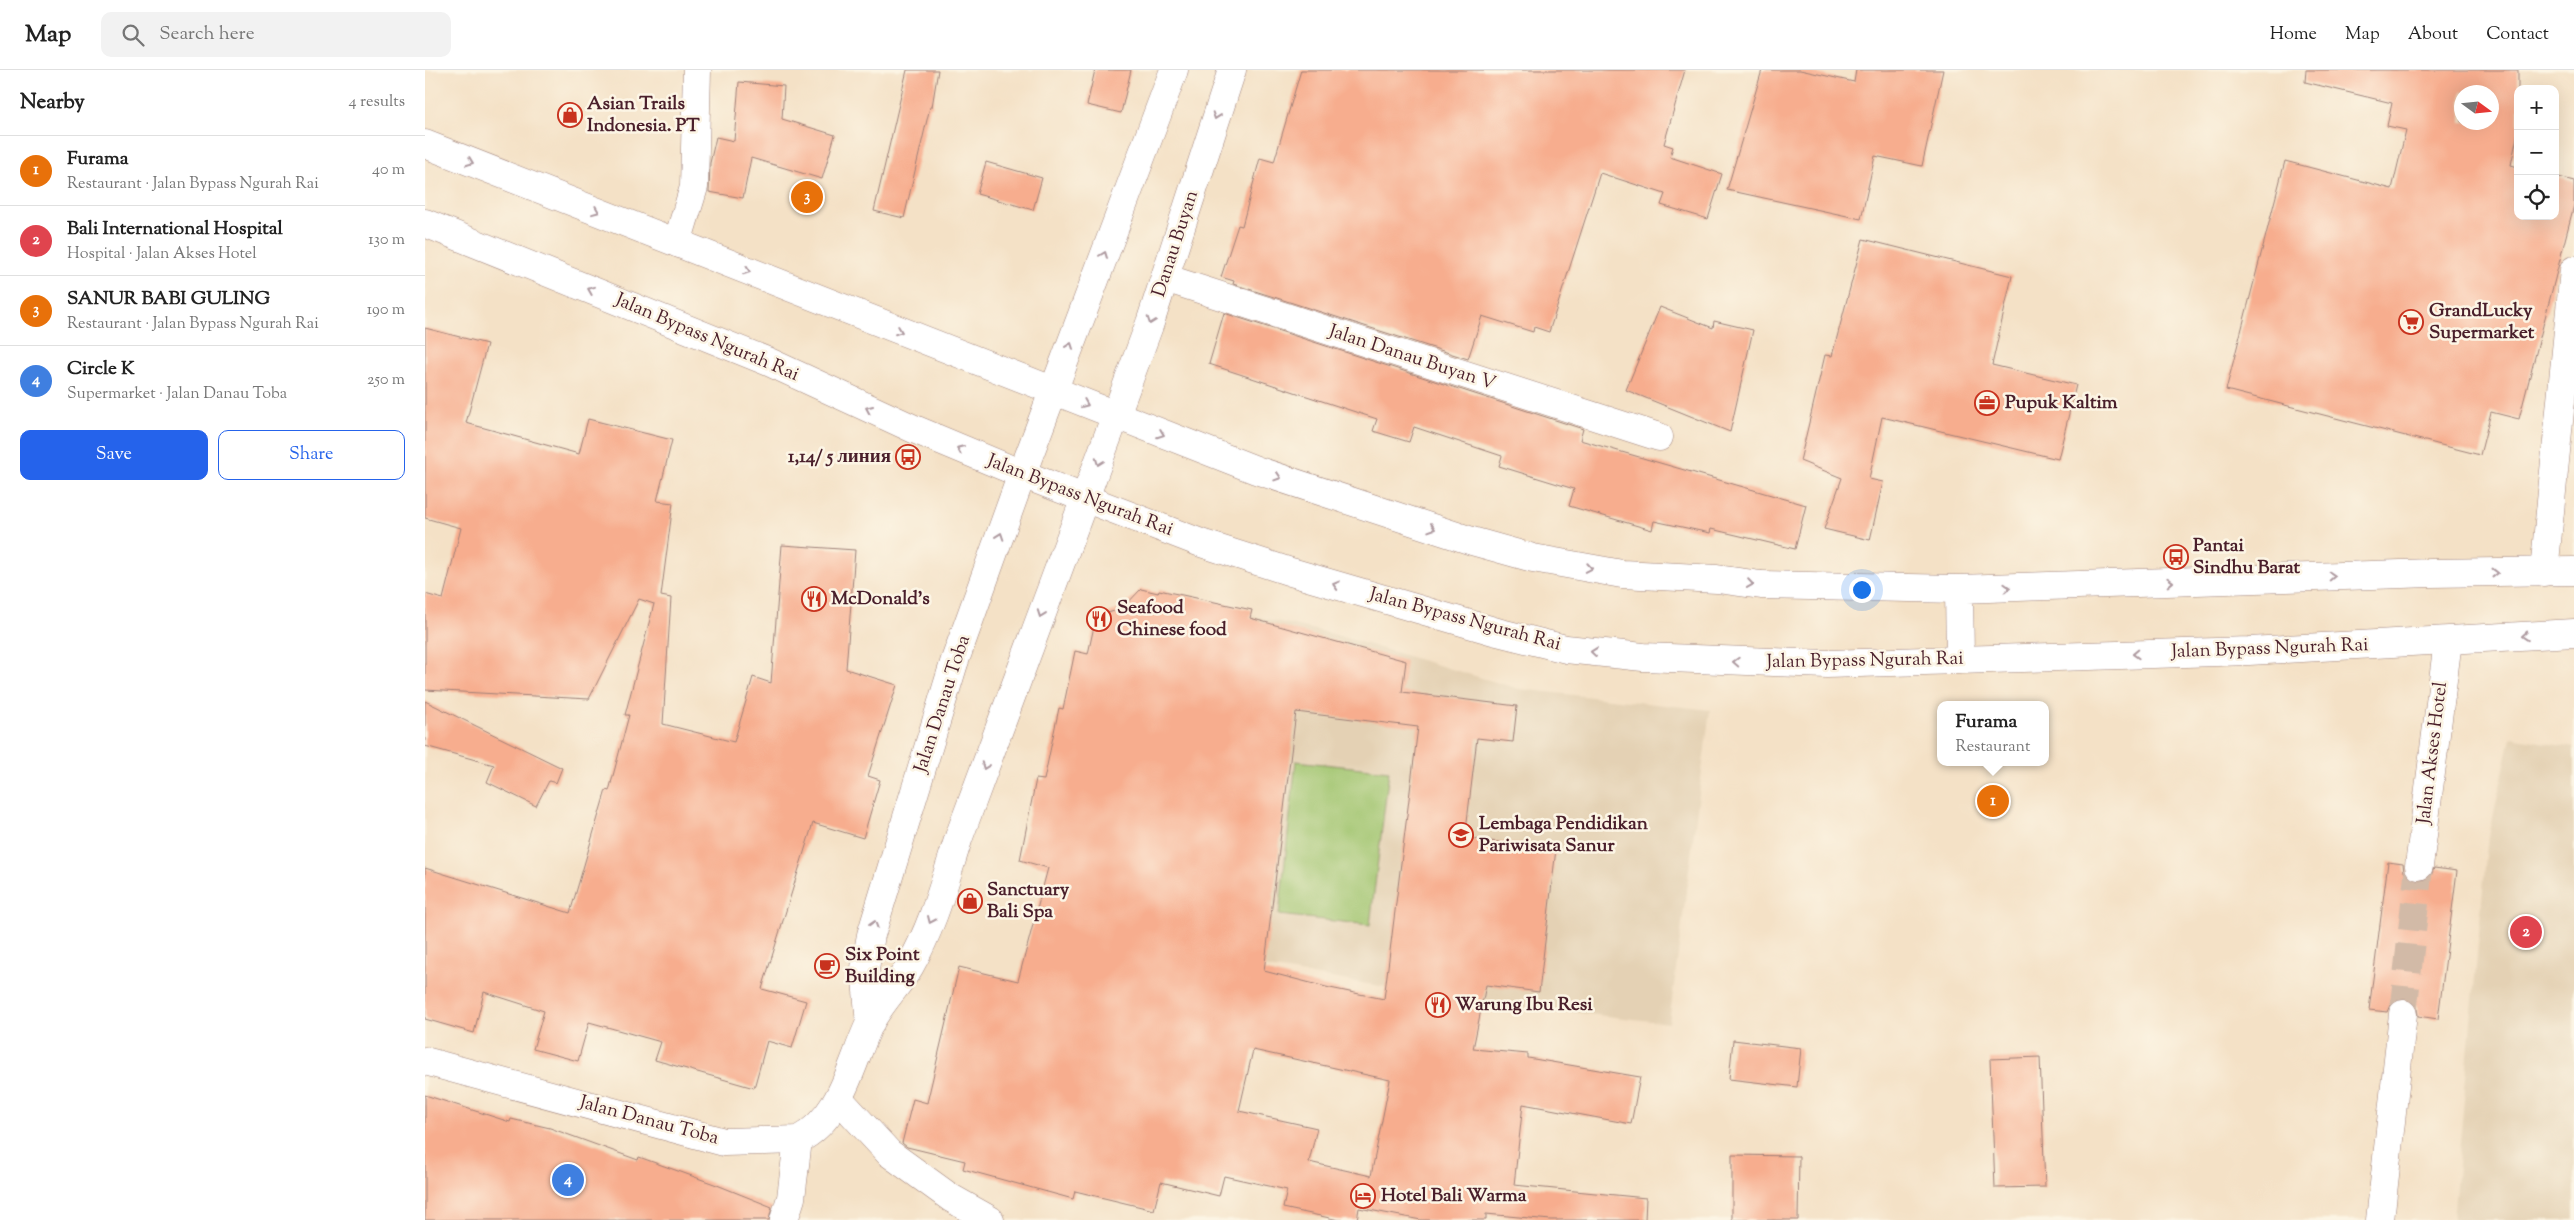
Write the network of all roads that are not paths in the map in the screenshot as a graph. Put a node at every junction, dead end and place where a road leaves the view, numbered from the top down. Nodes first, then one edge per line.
1 (697, 70) edge
2 (1174, 70) edge
3 (1232, 70) edge
4 (425, 144) edge
5 (425, 223) edge
6 (677, 243) junction
7 (2574, 270) edge
8 (1165, 278) junction
9 (1054, 391) junction
10 (1116, 416) junction
11 (1659, 437) dead end
12 (1022, 474) junction
13 (1086, 499) junction
14 (2574, 571) edge
15 (2544, 572) junction
16 (1959, 589) junction
17 (2574, 633) edge
18 (2448, 641) junction
19 (1960, 659) junction
20 (2419, 866) tunnel mouth
21 (2403, 1014) tunnel mouth
22 (870, 1024) junction
23 (425, 1061) edge
24 (839, 1099) junction
25 (798, 1140) junction
26 (784, 1220) edge
27 (990, 1220) edge
28 (2380, 1220) edge

1 - 6 main road
9 -> 2 main road
3 -> 8 main road, Danau Buyan
4 -> 6 main road
12 -> 5 main road, Jalan Bypass Ngurah Rai
6 -> 9 main road
7 - 15 main road
8 -> 10 main road, Danau Buyan
8 - 11 main road, Jalan Danau Buyan V
9 -> 10 main road
9 - 12 main road, Jalan Danau Toba
10 -> 13 main road, Jalan Danau Toba
10 -> 16 main road
12 - 13 main road, Jalan Bypass Ngurah Rai
22 -> 12 main road, Jalan Danau Toba
19 -> 13 main road, Jalan Bypass Ngurah Rai
13 -> 22 main road, Jalan Danau Toba
14 - 15 main road
16 -> 15 main road
16 - 19 main road
17 -> 18 main road, Jalan Bypass Ngurah Rai
18 -> 19 main road, Jalan Bypass Ngurah Rai
18 - 20 main road, Jalan Akses Hotel
21 - 28 main road
22 - 24 main road, Jalan Danau Toba
23 - 25 main road, Jalan Danau Toba
24 - 25 main road, Jalan Danau Toba
24 - 27 main road
25 - 26 main road

